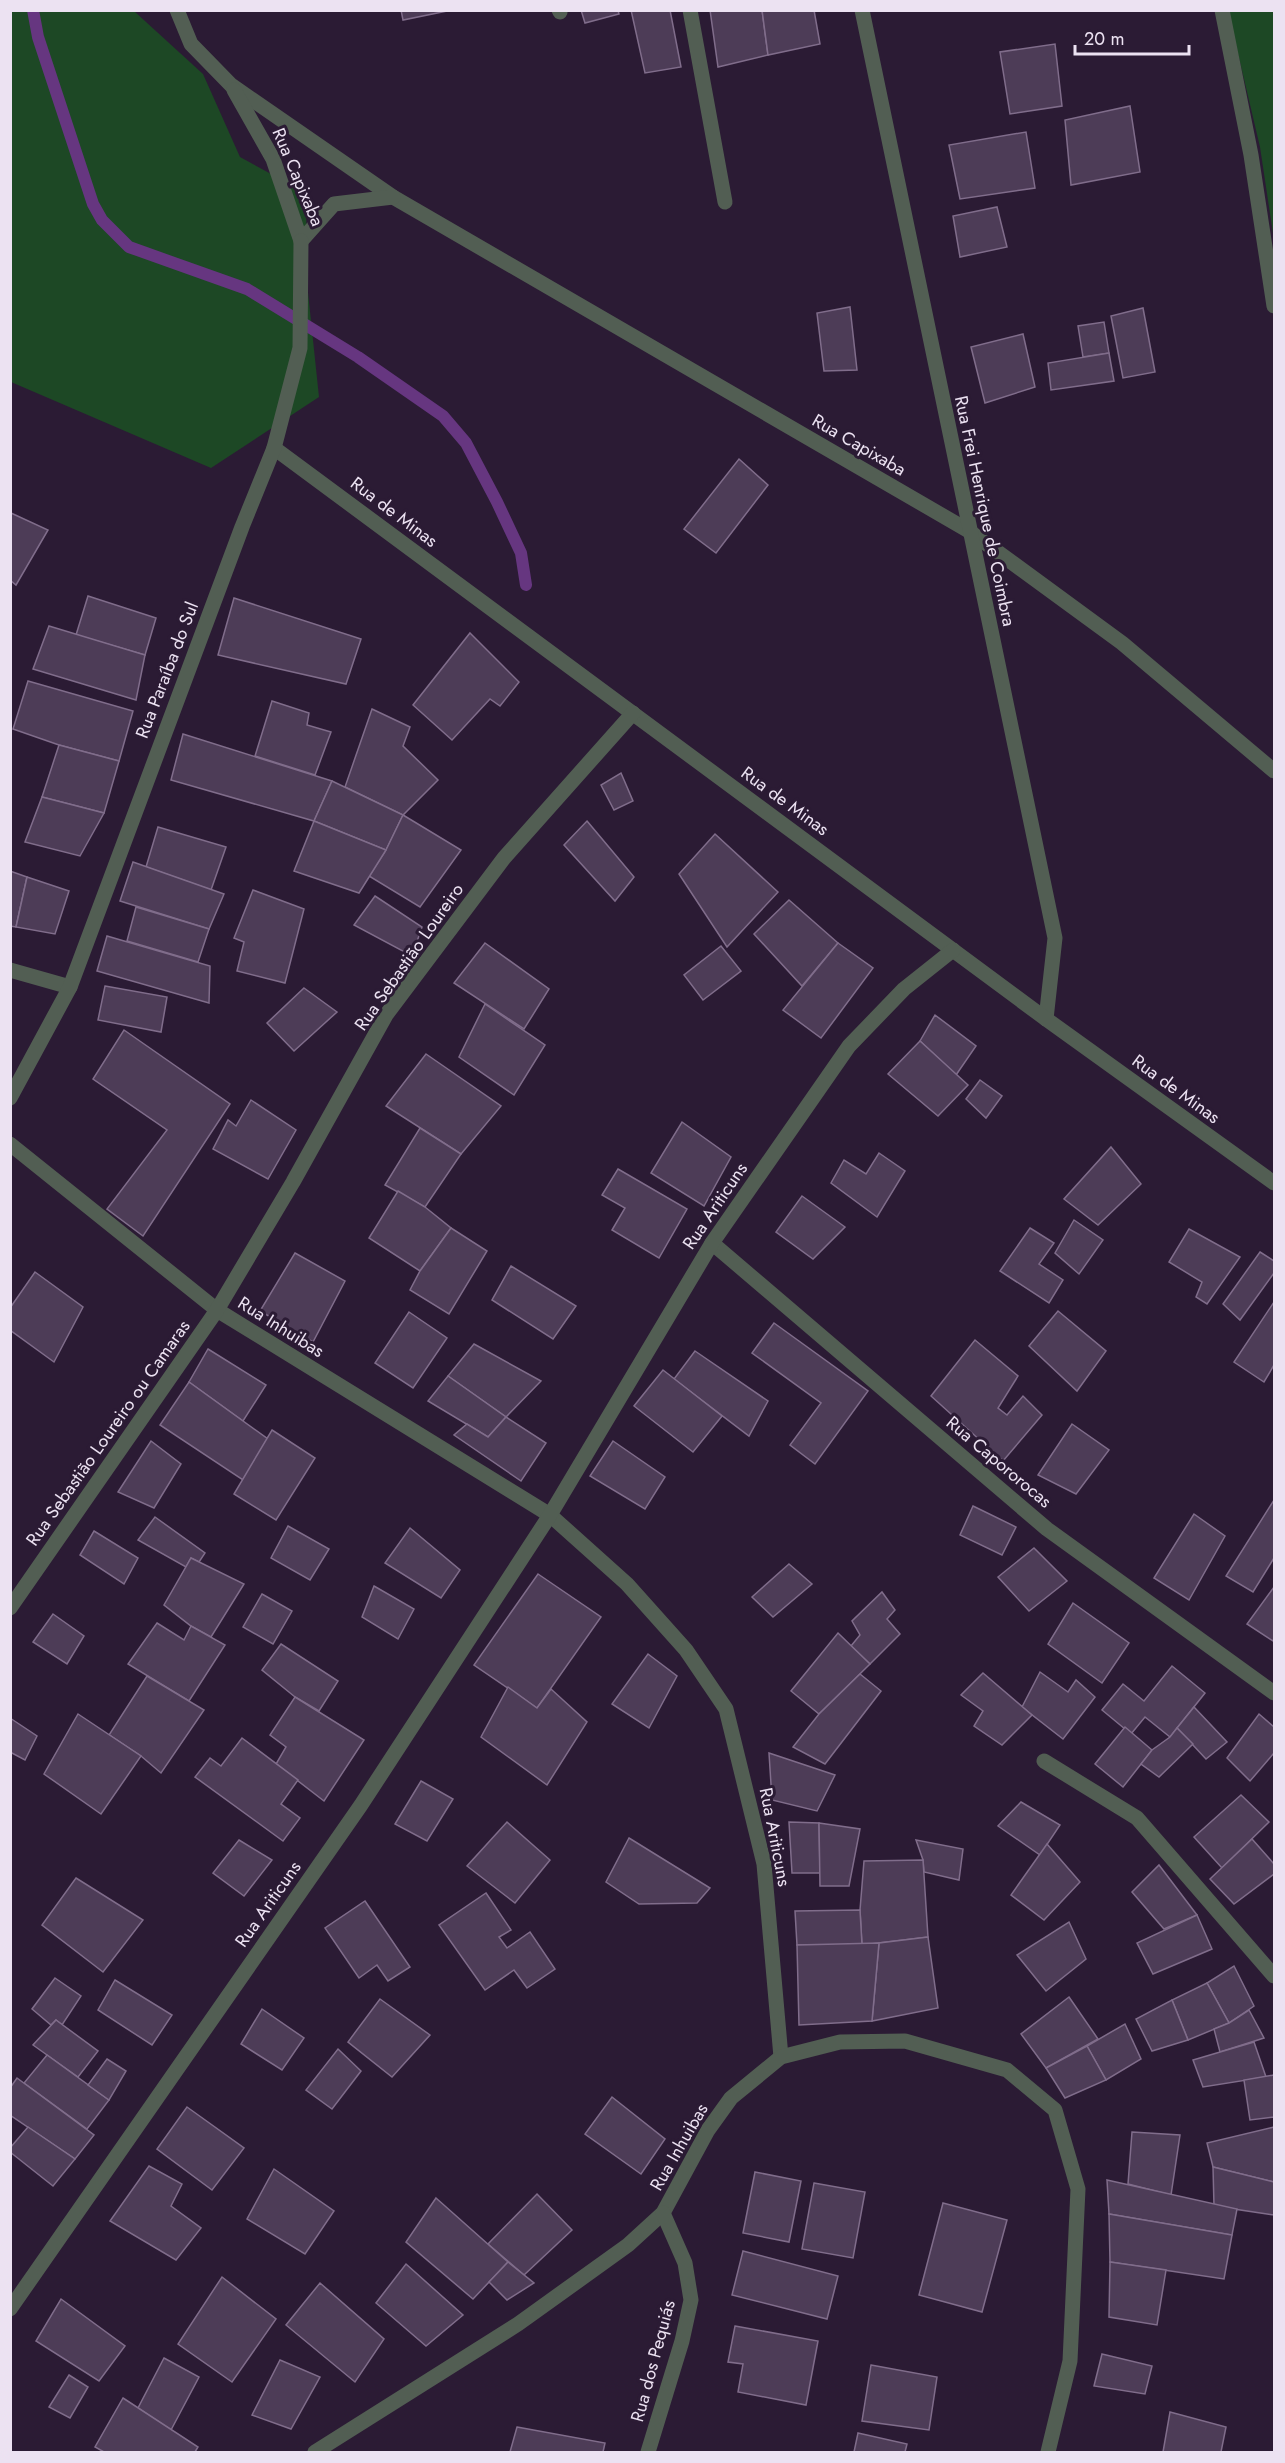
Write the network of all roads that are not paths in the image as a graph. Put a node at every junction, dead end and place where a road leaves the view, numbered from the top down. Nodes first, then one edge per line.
1 (177, 10) edge
2 (690, 10) edge
3 (862, 10) edge
4 (1222, 10) edge
5 (231, 85) junction
6 (393, 196) junction
7 (725, 202) dead end
8 (301, 241) junction
9 (1275, 306) edge
10 (274, 448) junction
11 (969, 531) junction
12 (633, 713) junction
13 (1275, 771) edge
14 (953, 950) junction
15 (10, 970) edge
16 (70, 987) junction
17 (1046, 1019) junction
18 (10, 1098) edge
19 (10, 1144) edge
20 (1275, 1183) edge
21 (712, 1242) junction
22 (217, 1310) junction
23 (550, 1515) junction
24 (10, 1608) edge
25 (1275, 1694) edge
26 (1044, 1761) dead end
27 (1275, 1976) edge
28 (781, 2057) junction
29 (663, 2213) junction
30 (10, 2309) edge
31 (315, 2452) edge
32 (648, 2452) edge
33 (1048, 2452) edge

1 - 5 street
2 - 7 street
3 - 11 street, Rua Frei Henrique de Coimbra
4 - 9 street
5 - 6 street, Rua Capixaba
5 - 8 street, Rua Capixaba
6 - 8 street, Rua Capixaba
6 - 11 street, Rua Capixaba
8 - 10 street, Rua Paraíba do Sul
10 - 12 street, Rua de Minas
10 - 16 street, Rua Paraíba do Sul
11 - 13 street, Rua Capixaba
11 - 17 street, Rua Frei Henrique de Coimbra
12 - 14 street, Rua de Minas
12 - 22 street, Rua Sebastião Loureiro
14 - 17 street, Rua de Minas
14 - 21 street, Rua Ariticuns
15 - 16 street
16 - 18 street, Rua Paraíba do Sul
17 - 20 street, Rua de Minas
19 - 22 street, Rua Inhuibas
21 - 23 street, Rua Ariticuns
21 - 25 street, Rua Capororocas
22 - 23 street, Rua Inhuibas
22 - 24 street, Rua Sebastião Loureiro ou Camaras
23 - 28 street, Rua Ariticuns
23 - 30 street, Rua Ariticuns
26 - 27 street
28 - 29 street, Rua Inhuibas
28 - 33 street, Rua Inhuibas
29 - 31 street, Rua Inhuibas
29 - 32 street, Rua dos Pequiás

